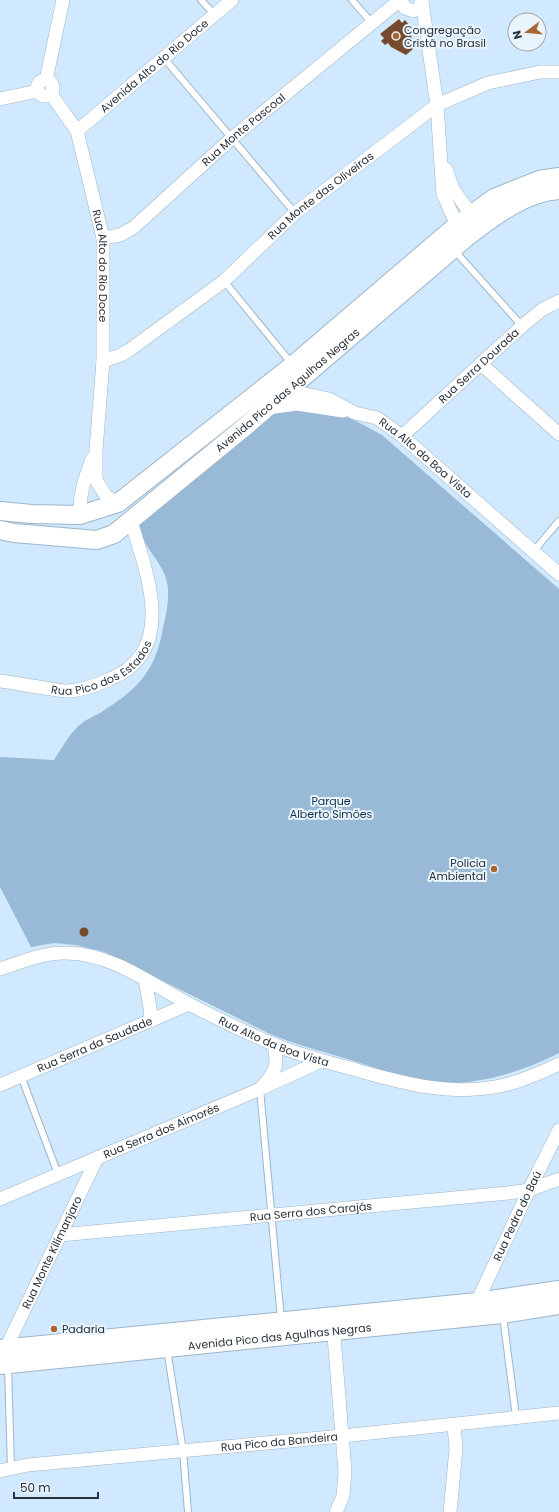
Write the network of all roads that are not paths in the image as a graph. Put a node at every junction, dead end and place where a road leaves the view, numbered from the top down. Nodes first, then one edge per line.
1 (63, 0) edge
2 (201, 0) edge
3 (232, 0) edge
4 (352, 0) edge
5 (422, 1) edge
6 (404, 5) edge
7 (214, 14) junction
8 (371, 22) junction
9 (426, 30) junction
10 (163, 57) junction
11 (559, 72) edge
12 (45, 88) junction
13 (0, 99) edge
14 (437, 105) junction
15 (77, 131) junction
16 (232, 138) junction
17 (440, 138) junction
18 (559, 177) edge
19 (559, 190) edge
20 (295, 213) junction
21 (469, 226) junction
22 (103, 238) junction
23 (453, 249) junction
24 (224, 281) junction
25 (559, 301) edge
26 (522, 326) junction
27 (103, 361) junction
28 (481, 364) junction
29 (293, 365) junction
30 (270, 384) junction
31 (287, 391) junction
32 (267, 408) junction
33 (355, 413) junction
34 (559, 434) edge
35 (402, 436) junction
36 (96, 450) junction
37 (118, 502) junction
38 (0, 511) edge
39 (80, 515) junction
40 (131, 521) junction
41 (559, 521) edge
42 (0, 530) edge
43 (83, 539) junction
44 (533, 552) junction
45 (559, 574) edge
46 (0, 681) edge
47 (0, 969) edge
48 (144, 979) junction
49 (189, 1004) junction
50 (151, 1020) junction
51 (274, 1044) junction
52 (321, 1061) junction
53 (559, 1064) edge
54 (21, 1076) junction
55 (0, 1085) edge
56 (260, 1089) junction
57 (559, 1130) edge
58 (97, 1158) junction
59 (58, 1174) junction
60 (559, 1179) edge
61 (529, 1190) junction
62 (0, 1199) edge
63 (270, 1215) junction
64 (60, 1235) junction
65 (559, 1290) edge
66 (477, 1302) junction
67 (559, 1305) edge
68 (502, 1314) junction
69 (281, 1321) junction
70 (333, 1324) junction
71 (167, 1348) junction
72 (3, 1356) edge
73 (559, 1413) edge
74 (516, 1417) junction
75 (454, 1425) junction
76 (342, 1436) junction
77 (183, 1451) junction
78 (6, 1470) edge
79 (188, 1512) edge
80 (336, 1512) edge
81 (450, 1512) edge

1 - 12 street
2 - 7 lane
3 - 7 street, Avenida Alto do Rio Doce
4 - 8 lane
5 - 6 street, Rua Monte Pascoal
5 - 9 street
6 - 8 street, Rua Monte Pascoal
6 - 9 street
7 - 10 street, Avenida Alto do Rio Doce
8 - 16 street, Rua Monte Pascoal
9 - 14 street
10 - 15 street, Avenida Alto do Rio Doce
10 - 16 lane
11 - 14 street, Rua Monte das Oliveiras
12 - 13 street
12 - 15 street, Rua Alto do Rio Doce
14 - 17 street
14 - 20 street, Rua Monte das Oliveiras
15 - 22 street, Rua Alto do Rio Doce
16 - 20 lane
16 - 22 street, Rua Monte Pascoal
17 - 21 street
17 - 21 street
18 - 21 street, Avenida Pico das Agulhas Negras
19 - 21 street, Avenida Pico das Agulhas Negras
20 - 24 street, Rua Monte das Oliveiras
21 - 23 street, Avenida Pico das Agulhas Negras
21 - 29 street, Avenida Pico das Agulhas Negras
22 - 27 street, Rua Alto do Rio Doce
23 - 26 lane
23 - 31 street, Avenida Pico das Agulhas Negras
24 - 27 street, Rua Monte das Oliveiras
24 - 29 lane
25 - 26 street, Rua Serra Dourada
26 - 28 street, Rua Serra Dourada
27 - 36 street, Rua Alto do Rio Doce
28 - 34 street
28 - 35 street, Rua Serra Dourada
29 - 30 street, Avenida Pico das Agulhas Negras
30 - 31 street, Rua Alto da Boa Vista
30 - 37 street, Avenida Pico das Agulhas Negras
31 - 32 street, Avenida Pico das Agulhas Negras
31 - 33 street, Rua Alto da Boa Vista
32 - 33 street
32 - 40 street, Avenida Pico das Agulhas Negras
33 - 35 street, Rua Alto da Boa Vista
35 - 44 street, Rua Alto da Boa Vista
36 - 37 street
36 - 39 street
37 - 39 street, Avenida Pico das Agulhas Negras
37 - 40 street
38 - 39 street, Avenida Pico das Agulhas Negras
39 - 43 street
40 - 43 street, Avenida Pico das Agulhas Negras
40 - 46 street, Rua Pico dos Estados
41 - 44 lane
42 - 43 street, Avenida Pico das Agulhas Negras
44 - 45 street, Rua Alto da Boa Vista
47 - 48 street, Rua Alto da Boa Vista
48 - 49 street, Rua Alto da Boa Vista
48 - 50 street
49 - 50 street, Rua Serra da Saudade
49 - 51 street, Rua Alto da Boa Vista
50 - 54 street, Rua Serra da Saudade
51 - 52 street, Rua Alto da Boa Vista
51 - 56 street
52 - 53 street, Rua Alto da Boa Vista
52 - 56 street, Rua Serra dos Aimorés
54 - 55 street, Rua Serra da Saudade
54 - 59 lane
56 - 58 street, Rua Serra dos Aimorés
56 - 63 lane
57 - 61 street, Rua Pedra do Baú
58 - 59 street, Rua Serra dos Aimorés
58 - 64 street, Rua Monte Kilimanjaro
59 - 62 street, Rua Serra dos Aimorés
60 - 61 street, Rua Serra dos Carajás
61 - 63 street, Rua Serra dos Carajás
61 - 66 street, Rua Pedra do Baú
63 - 64 street, Rua Serra dos Carajás
63 - 69 lane
64 - 72 street, Rua Monte Kilimanjaro
65 - 66 street, Avenida Pico das Agulhas Negras
66 - 70 street, Avenida Pico das Agulhas Negras
67 - 68 street, Avenida Pico das Agulhas Negras
68 - 70 street, Avenida Pico das Agulhas Negras
68 - 74 lane
69 - 70 street, Avenida Pico das Agulhas Negras
69 - 72 street, Avenida Pico das Agulhas Negras
70 - 71 street, Avenida Pico das Agulhas Negras
70 - 76 street
71 - 72 street, Avenida Pico das Agulhas Negras
71 - 77 lane
72 - 78 lane
73 - 74 street, Rua Pico da Bandeira
74 - 75 street, Rua Pico da Bandeira
75 - 76 street, Rua Pico da Bandeira
75 - 81 street
76 - 77 street, Rua Pico da Bandeira
76 - 80 street
77 - 78 street, Rua Pico da Bandeira
77 - 79 lane

